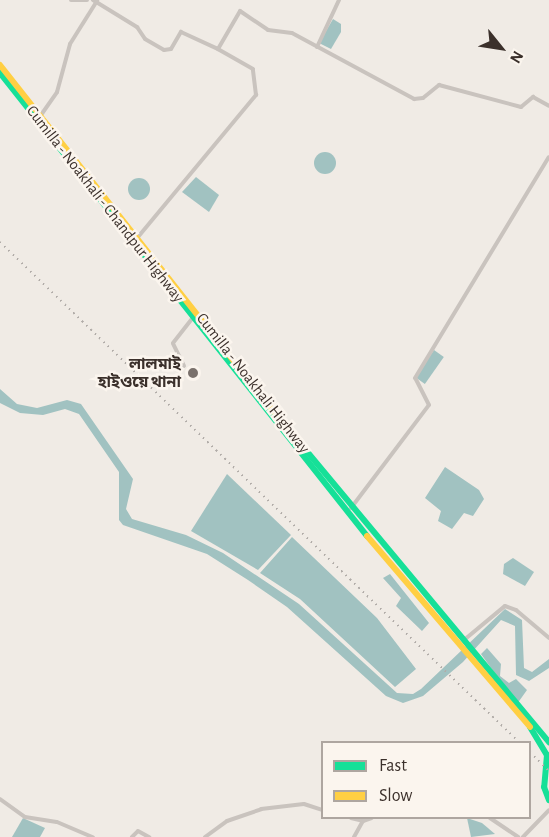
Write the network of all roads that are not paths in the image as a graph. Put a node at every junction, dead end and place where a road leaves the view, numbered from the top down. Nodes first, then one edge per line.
1 (72, 0) edge
2 (87, 0) edge
3 (339, 0) edge
4 (96, 1) edge
5 (317, 47) junction
6 (218, 49) junction
7 (0, 65) edge
8 (0, 73) edge
9 (549, 106) edge
10 (41, 115) junction
11 (549, 157) edge
12 (138, 237) junction
13 (194, 316) junction
14 (184, 366) dead end
15 (317, 469) junction
16 (350, 508) junction
17 (549, 638) edge
18 (461, 642) junction
19 (508, 697) junction
20 (549, 742) edge
21 (0, 799) edge
22 (549, 801) edge
23 (321, 810) edge
24 (549, 810) edge
25 (355, 819) edge
26 (369, 819) edge
27 (491, 819) edge
28 (363, 821) junction
29 (93, 837) edge
30 (132, 837) edge
31 (149, 837) edge
32 (205, 837) edge
33 (354, 837) edge
34 (518, 837) edge
35 (523, 837) edge

1 - 2 street
3 - 5 street
4 - 6 street
4 - 10 street
5 - 6 street
5 - 9 street
6 - 12 street
7 - 10 main road, Cumilla - Noakhali Highway
8 - 13 main road, Cumilla - Noakhali - Chandpur Highway
10 - 12 main road, Cumilla - Noakhali Highway
11 - 16 street
12 - 15 main road, Cumilla - Noakhali Highway
13 - 14 street
13 - 15 main road, Cumilla - Noakhali - Chandpur Highway
15 - 16 main road, Cumilla - Noakhali Highway
15 - 18 main road, Cumilla - Noakhali - Chandpur Highway
16 - 18 main road, Cumilla - Noakhali Highway
17 - 18 street
18 - 19 main road, Cumilla - Noakhali Highway
19 - 20 main road
19 - 22 main road
21 - 29 street
23 - 32 street
24 - 35 street
25 - 28 street
26 - 28 street
27 - 34 street
28 - 33 street
30 - 31 street

